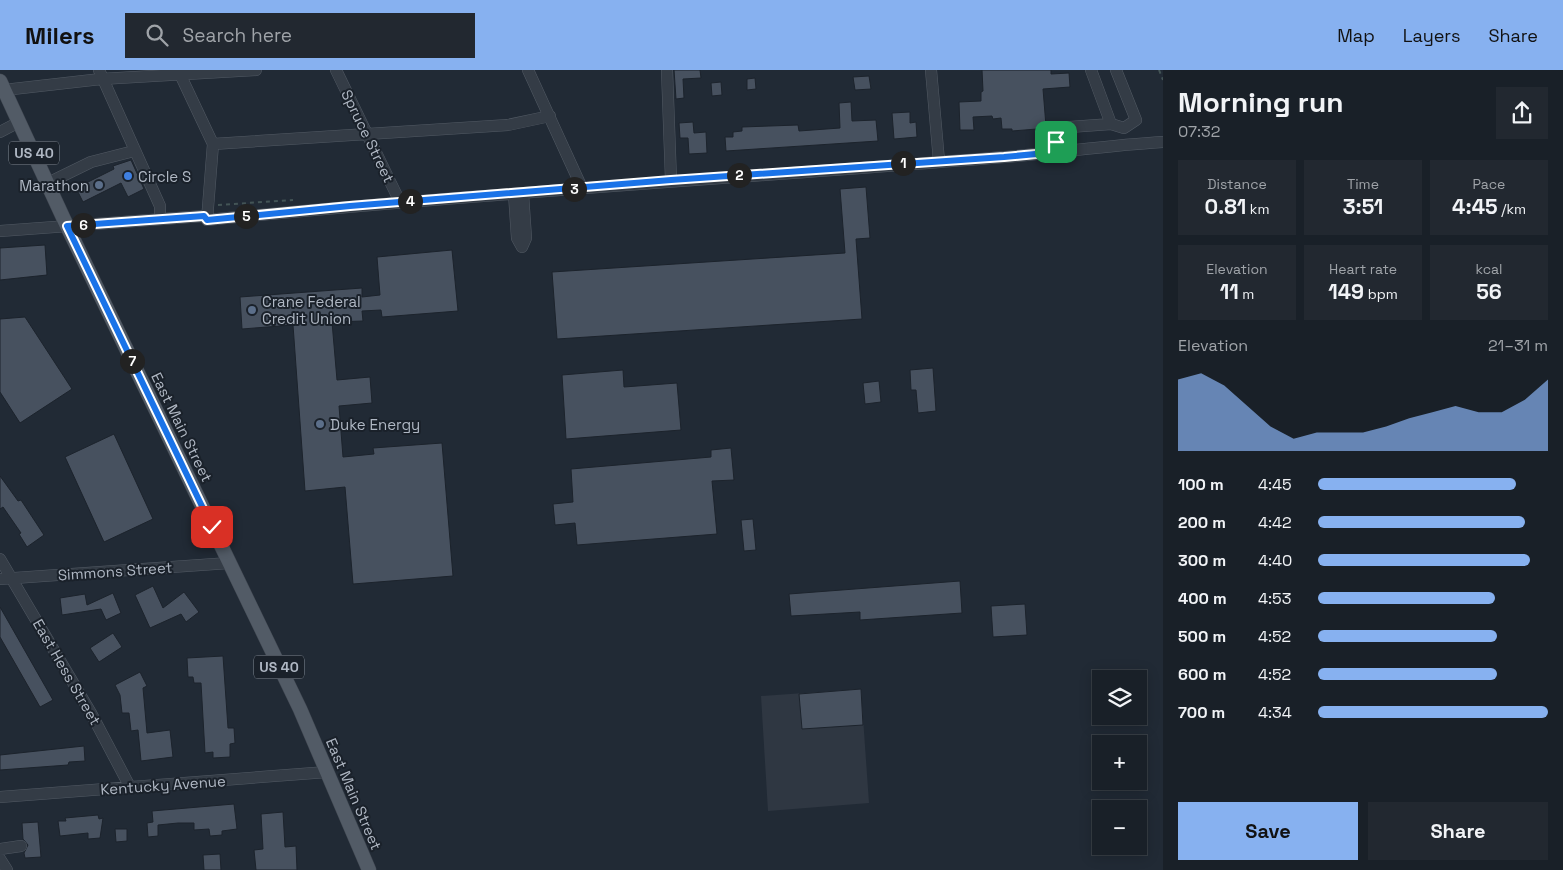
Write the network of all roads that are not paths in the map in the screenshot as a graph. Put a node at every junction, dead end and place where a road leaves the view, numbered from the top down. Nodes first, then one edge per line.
1 (256, 70) edge
2 (336, 70) edge
3 (528, 70) edge
4 (667, 70) edge
5 (931, 70) edge
6 (1091, 70) edge
7 (1116, 70) edge
8 (179, 73) edge
9 (101, 74) edge
10 (2, 85) edge
11 (550, 116) junction
12 (19, 122) junction
13 (1111, 124) junction
14 (1124, 128) junction
15 (0, 132) edge
16 (368, 135) junction
17 (1163, 142) edge
18 (213, 144) junction
19 (1127, 145) junction
20 (134, 151) junction
21 (1057, 152) junction
22 (939, 161) junction
23 (671, 180) junction
24 (48, 183) junction
25 (582, 188) junction
26 (400, 202) junction
27 (160, 219) junction
28 (207, 220) junction
29 (67, 226) junction
30 (0, 231) edge
31 (0, 559) edge
32 (229, 563) junction
33 (12, 578) junction
34 (0, 579) edge
35 (327, 772) junction
36 (130, 787) junction
37 (0, 797) edge
38 (20, 846) dead end
39 (0, 849) edge
40 (0, 859) edge
41 (7, 870) edge
42 (369, 870) edge

1 - 8 street
2 - 16 street, Spruce Street
3 - 11 street
4 - 23 street
5 - 22 street
6 - 13 street
7 - 14 street
8 - 9 street
8 - 18 street
9 - 10 street
9 - 20 street
10 - 12 main road, East Main Street / US 40
11 - 16 street
11 - 25 street
12 - 15 street
12 - 24 main road, East Main Street / US 40
13 - 14 street
13 - 21 street
14 - 19 street
16 - 18 street
16 - 26 street, Spruce Street
17 - 19 street
18 - 28 street
19 - 21 street
20 - 24 street
20 - 27 street
21 - 22 street
22 - 23 street
23 - 25 street
24 - 29 main road, East Main Street / US 40
25 - 26 street
26 - 28 street
27 - 28 street
27 - 29 street
29 - 30 street
29 - 32 main road, East Main Street / US 40
31 - 33 street, East Hess Street
32 - 33 street, Simmons Street
32 - 35 main road, East Main Street / US 40
33 - 34 street, Simmons Street
33 - 36 street, East Hess Street
35 - 36 street, Kentucky Avenue
35 - 42 main road, East Main Street / US 40
36 - 37 street, Kentucky Avenue
38 - 39 street
40 - 41 street

